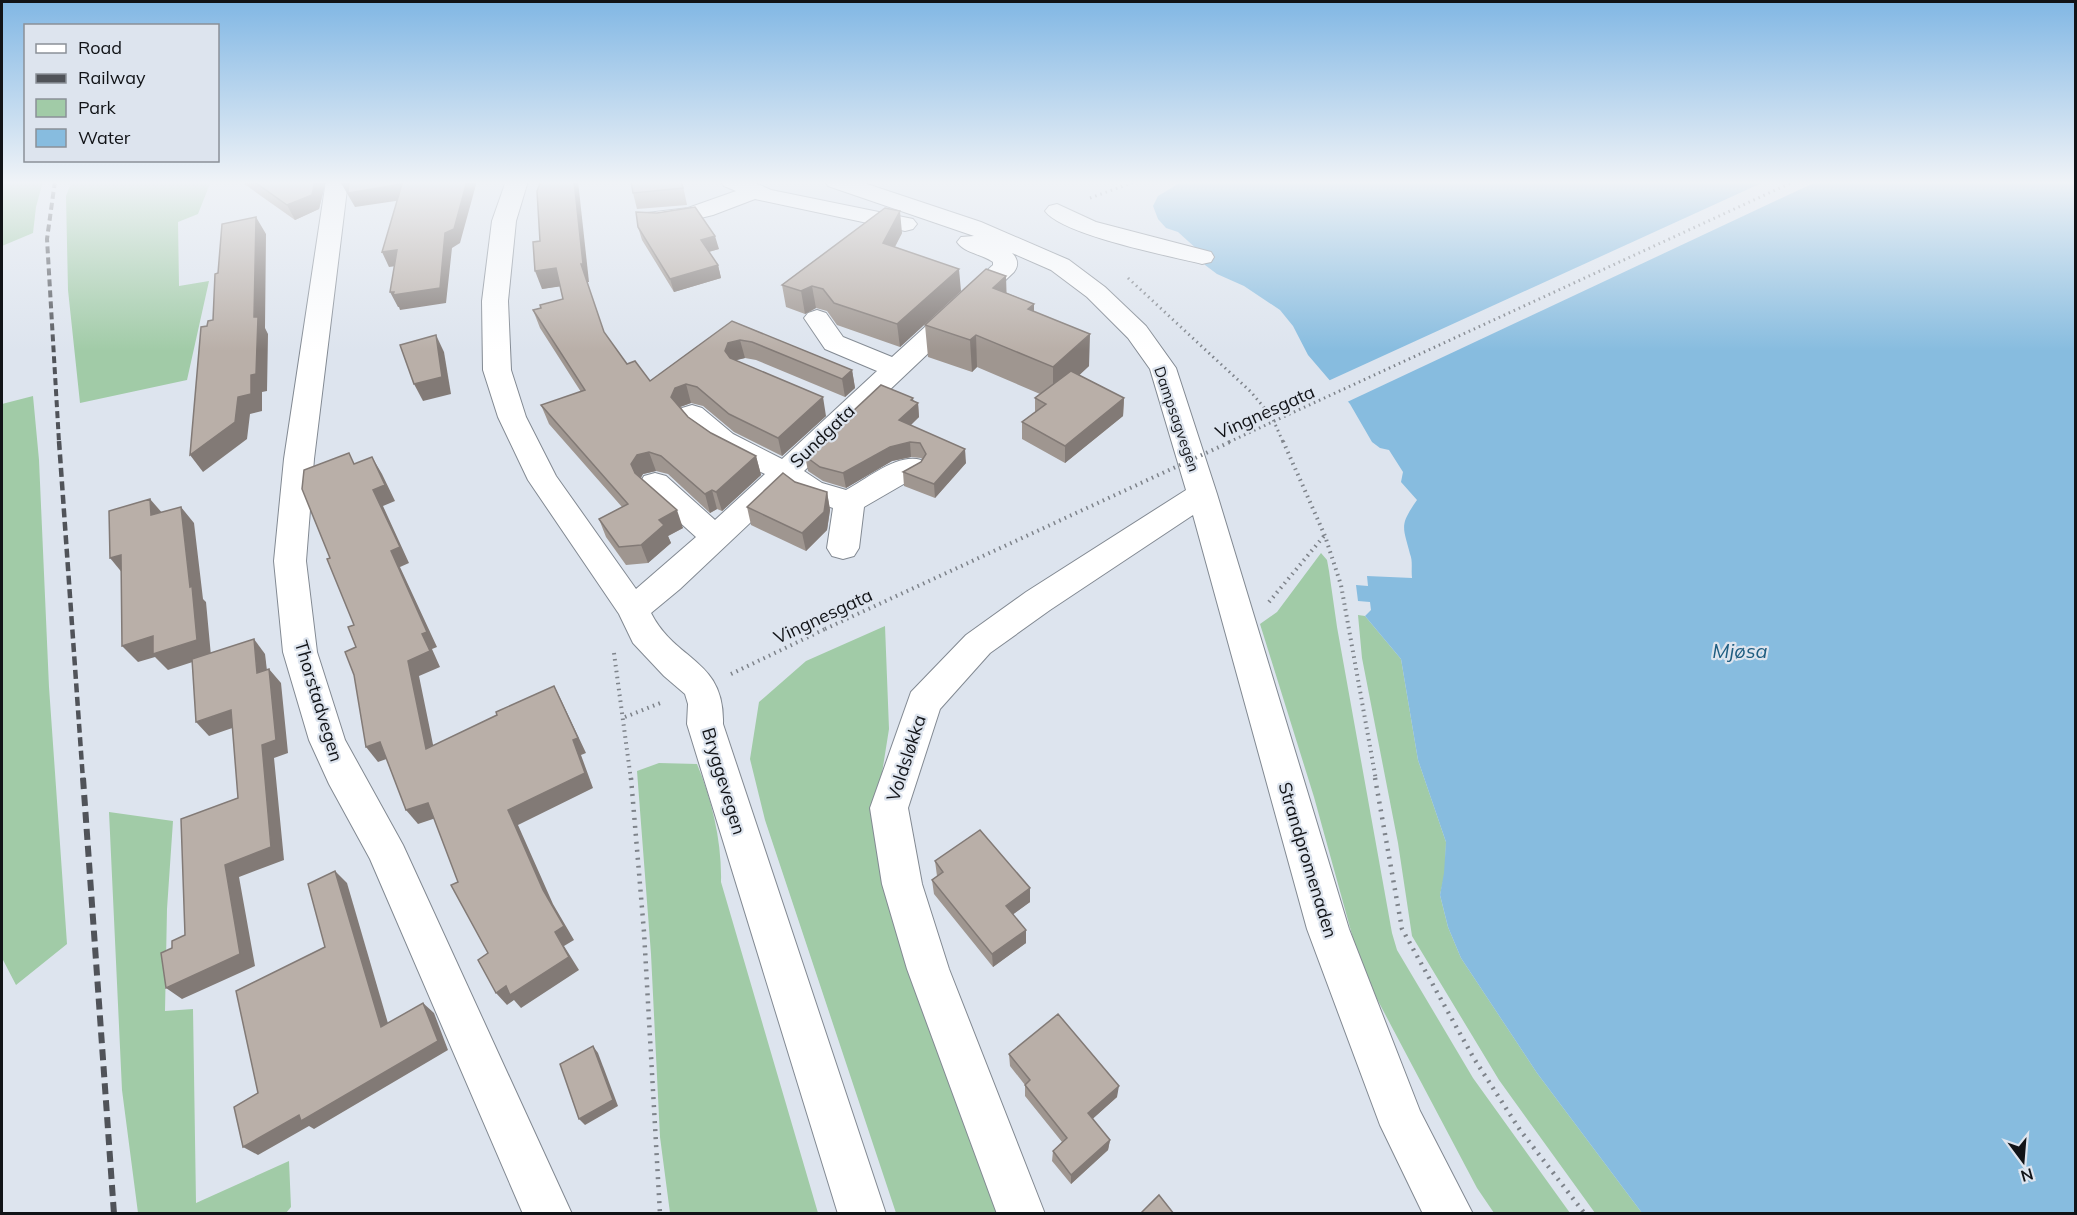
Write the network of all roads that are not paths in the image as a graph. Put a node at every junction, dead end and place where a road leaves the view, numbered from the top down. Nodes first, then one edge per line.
1 (329, 238) edge
2 (502, 238) edge
3 (956, 238) edge
4 (1001, 238) edge
5 (1131, 238) edge
6 (1202, 257) dead end
7 (817, 318) dead end
8 (894, 368) junction
9 (692, 414) dead end
10 (911, 466) edge
11 (784, 472) junction
12 (655, 483) dead end
13 (1202, 494) junction
14 (849, 502) junction
15 (715, 537) junction
16 (843, 548) dead end
17 (633, 609) junction
18 (548, 1214) edge
19 (862, 1214) edge
20 (1020, 1214) edge
21 (1449, 1214) edge

1 - 18 street, Thorstadvegen
2 - 17 street
3 - 8 street, Sundgata
4 - 13 street, Dampsagvegen
5 - 6 street
7 - 8 street
8 - 11 street, Sundgata
9 - 11 street
10 - 14 street
11 - 14 street
11 - 15 street, Sundgata
12 - 15 street
13 - 20 street, Voldsløkka
13 - 21 street, Strandpromenaden
14 - 16 street
15 - 17 street, Sundgata
17 - 19 street, Bryggevegen

